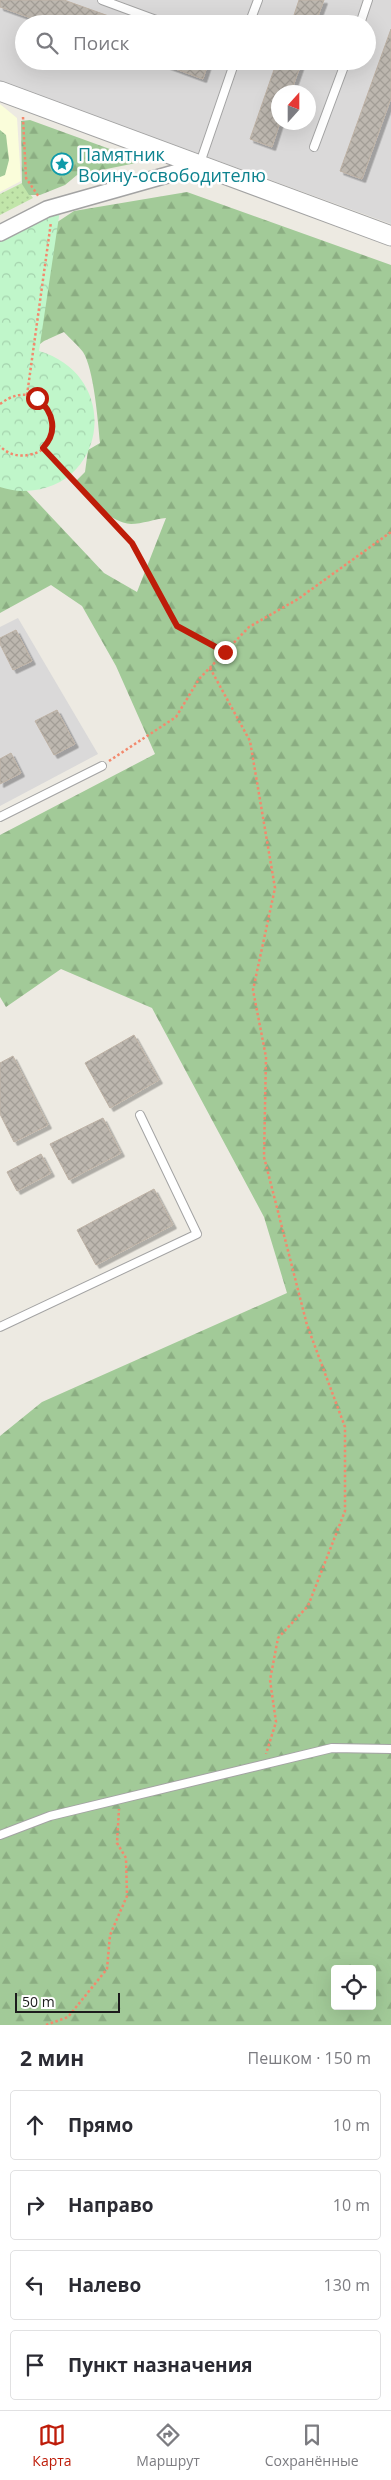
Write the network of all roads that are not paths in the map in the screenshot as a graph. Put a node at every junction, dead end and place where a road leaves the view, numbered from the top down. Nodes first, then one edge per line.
1 (102, 0) edge
2 (258, 0) edge
3 (368, 0) edge
4 (143, 15) edge
5 (252, 15) edge
6 (363, 15) edge
7 (232, 70) edge
8 (343, 70) edge
9 (0, 91) edge
10 (314, 147) dead end
11 (199, 166) junction
12 (0, 233) edge
13 (391, 236) edge
14 (102, 766) road end
15 (0, 817) edge
16 (140, 1115) dead end
17 (0, 1327) edge
18 (391, 1750) edge
19 (0, 1835) edge

1 - 4 lane
2 - 5 lane
3 - 6 lane
7 - 11 lane
8 - 10 lane
9 - 11 street
11 - 12 street
11 - 13 street
14 - 15 lane
16 - 17 lane
18 - 19 lane

